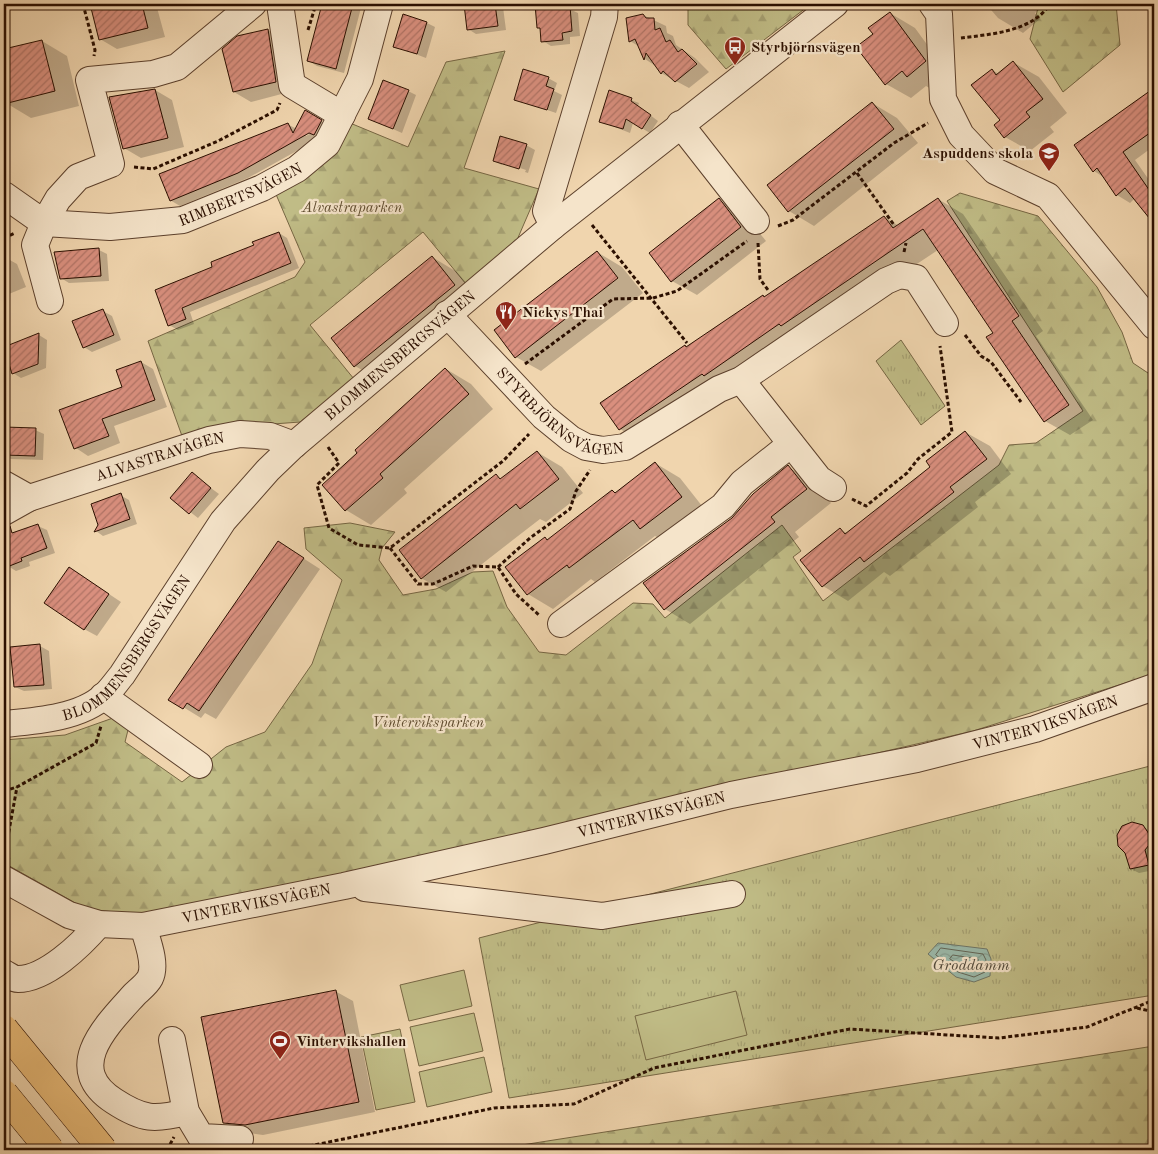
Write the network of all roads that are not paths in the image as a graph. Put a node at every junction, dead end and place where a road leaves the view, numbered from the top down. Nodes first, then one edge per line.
1 (253, 4) edge
2 (280, 4) edge
3 (380, 4) edge
4 (605, 4) edge
5 (834, 4) edge
6 (932, 4) edge
7 (342, 115) junction
8 (680, 124) junction
9 (4, 195) edge
10 (44, 223) junction
11 (553, 226) junction
12 (757, 228) road end
13 (50, 301) dead end
14 (447, 314) junction
15 (945, 323) road end
16 (1154, 326) edge
17 (741, 380) junction
18 (792, 444) junction
19 (294, 445) junction
20 (4, 484) edge
21 (833, 488) road end
22 (16, 500) edge
23 (4, 512) edge
24 (561, 624) road end
25 (1154, 687) edge
26 (104, 696) junction
27 (4, 724) edge
28 (200, 765) dead end
29 (4, 879) edge
30 (344, 886) junction
31 (732, 894) dead end
32 (99, 924) junction
33 (143, 926) junction
34 (4, 973) edge
35 (4, 1028) edge
36 (172, 1040) dead end
37 (4, 1094) edge
38 (186, 1112) junction
39 (240, 1140) dead end
40 (50, 1150) edge
41 (103, 1150) edge

1 - 10 street
2 - 7 street
3 - 7 street, RIMBERTSVÄGEN
4 - 11 street
5 - 8 street, BLOMMENSBERGSVÄGEN
6 - 16 street
7 - 10 street, RIMBERTSVÄGEN
8 - 11 street, BLOMMENSBERGSVÄGEN
8 - 12 street
9 - 10 street
10 - 13 street
11 - 14 street, BLOMMENSBERGSVÄGEN
14 - 17 street, STYRBJÖRNSVÄGEN
14 - 19 street, BLOMMENSBERGSVÄGEN
15 - 17 street, STYRBJÖRNSVÄGEN
17 - 18 street
18 - 21 street
18 - 24 street
19 - 22 street, ALVASTRAVÄGEN
19 - 26 street, BLOMMENSBERGSVÄGEN
20 - 22 street
22 - 23 street, ALVASTRAVÄGEN
25 - 30 street, VINTERVIKSVÄGEN
26 - 27 street, BLOMMENSBERGSVÄGEN
26 - 28 street
29 - 32 street, VINTERVIKSVÄGEN
30 - 31 street
30 - 33 street, VINTERVIKSVÄGEN
32 - 33 street, VINTERVIKSVÄGEN
32 - 34 street
33 - 38 street
35 - 41 highway, bridge
36 - 38 street
37 - 40 highway, bridge
38 - 39 street

